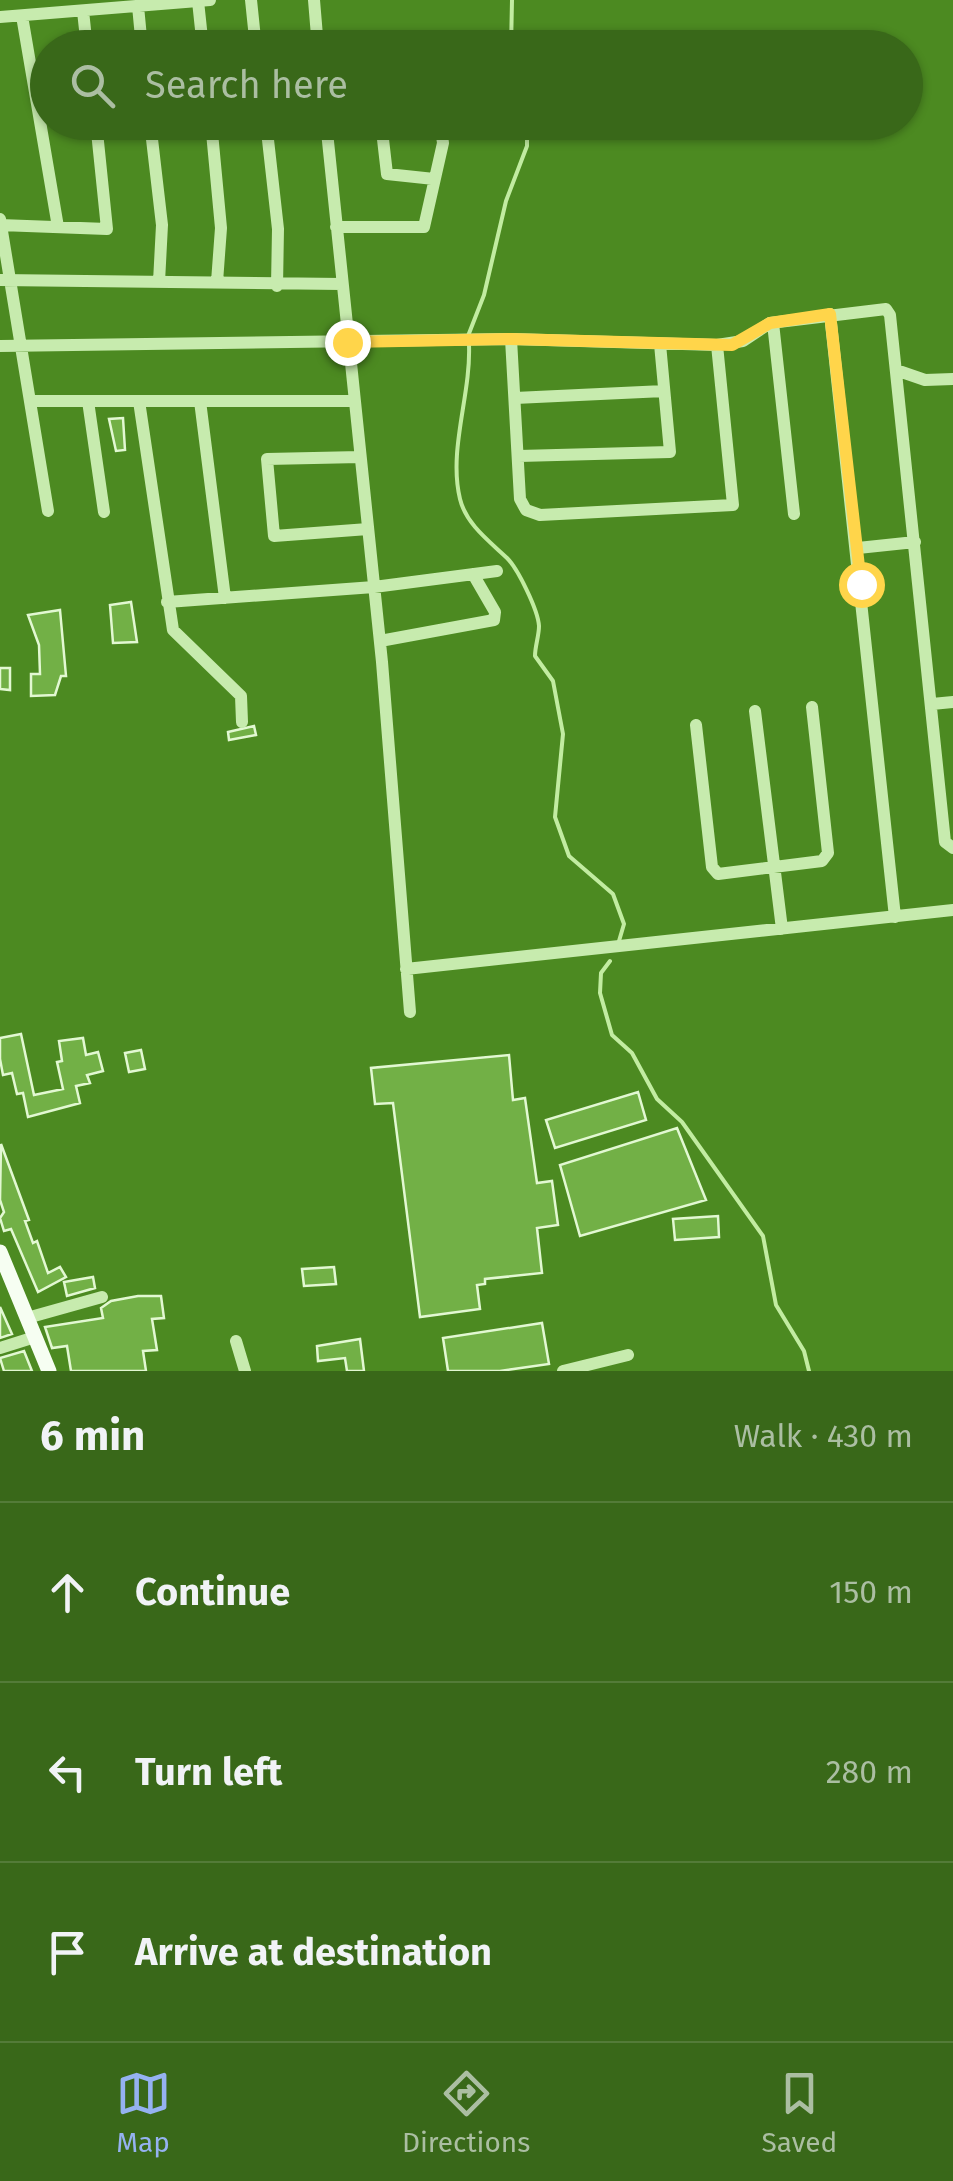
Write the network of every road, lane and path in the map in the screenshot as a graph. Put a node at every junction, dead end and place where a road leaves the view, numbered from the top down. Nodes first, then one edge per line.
1 (210, 0) edge
2 (251, 0) edge
3 (314, 0) edge
4 (198, 1) edge
5 (138, 6) junction
6 (83, 11) junction
7 (22, 16) junction
8 (0, 17) edge
9 (85, 30) edge
10 (140, 30) edge
11 (201, 30) edge
12 (254, 30) edge
13 (318, 30) edge
14 (30, 63) edge
15 (43, 140) edge
16 (98, 140) edge
17 (152, 140) edge
18 (212, 140) edge
19 (268, 140) edge
20 (328, 140) edge
21 (383, 140) edge
22 (443, 140) edge
23 (434, 179) junction
24 (0, 223) edge
25 (336, 226) junction
26 (58, 227) junction
27 (5, 280) edge
28 (159, 282) junction
29 (217, 282) junction
30 (342, 284) junction
31 (277, 286) junction
32 (830, 314) junction
33 (773, 323) junction
34 (511, 339) junction
35 (347, 342) junction
36 (21, 344) junction
37 (660, 344) junction
38 (717, 345) junction
39 (0, 346) edge
40 (896, 370) junction
41 (953, 379) edge
42 (664, 391) junction
43 (515, 398) junction
44 (30, 400) junction
45 (88, 400) junction
46 (139, 400) junction
47 (200, 401) junction
48 (354, 401) junction
49 (519, 456) junction
50 (360, 457) junction
51 (48, 511) dead end
52 (104, 512) dead end
53 (794, 514) dead end
54 (368, 529) junction
55 (915, 542) junction
56 (858, 548) junction
57 (497, 570) dead end
58 (473, 574) junction
59 (374, 587) junction
60 (224, 598) junction
61 (167, 602) junction
62 (380, 641) junction
63 (953, 702) edge
64 (932, 704) junction
65 (812, 708) dead end
66 (755, 711) dead end
67 (242, 722) dead end
68 (696, 726) dead end
69 (953, 848) edge
70 (776, 869) junction
71 (953, 910) edge
72 (895, 916) junction
73 (782, 929) junction
74 (406, 969) junction
75 (410, 1012) dead end
76 (0, 1252) edge
77 (102, 1298) dead end
78 (27, 1318) junction
79 (35, 1337) junction
80 (236, 1341) dead end
81 (0, 1348) edge
82 (628, 1355) dead end
83 (49, 1371) edge
84 (246, 1371) edge
85 (563, 1371) edge

1 - 4 street
2 - 12 street
3 - 13 street
4 - 5 street
4 - 11 street
5 - 6 street
5 - 10 street
6 - 7 street
6 - 9 street
7 - 8 street
7 - 14 street
15 - 26 street
16 - 26 street
17 - 28 street
18 - 29 street
19 - 31 street
20 - 25 street
21 - 23 street
22 - 23 street
23 - 25 street
24 - 26 street
24 - 27 street
25 - 30 street
27 - 28 street
27 - 36 street
28 - 29 street
29 - 31 street
30 - 31 street
30 - 35 street
32 - 33 street
32 - 40 street
32 - 56 street
33 - 38 street
33 - 53 street
34 - 35 street
34 - 37 street
34 - 43 street
35 - 36 street
35 - 48 street
36 - 39 street
36 - 44 street
37 - 38 street
37 - 42 street
38 - 49 street
40 - 41 street
40 - 55 street
42 - 43 street
42 - 49 street
43 - 49 street
44 - 45 street
44 - 51 street
45 - 46 street
45 - 52 street
46 - 47 street
46 - 61 street
47 - 48 street
47 - 60 street
48 - 50 street
50 - 54 street
50 - 54 street
54 - 59 street
55 - 56 street
55 - 64 street
56 - 72 street
57 - 58 street
58 - 59 street
58 - 62 street
59 - 60 street
59 - 62 street
60 - 61 street
61 - 67 street
62 - 74 street
63 - 64 street
64 - 69 street
65 - 70 street
66 - 70 street
68 - 70 street
70 - 73 street
71 - 72 street
72 - 73 street
73 - 74 street
74 - 75 street
76 - 78 main road
77 - 78 street
78 - 79 main road
79 - 81 street
79 - 83 main road
80 - 84 street
82 - 85 street

